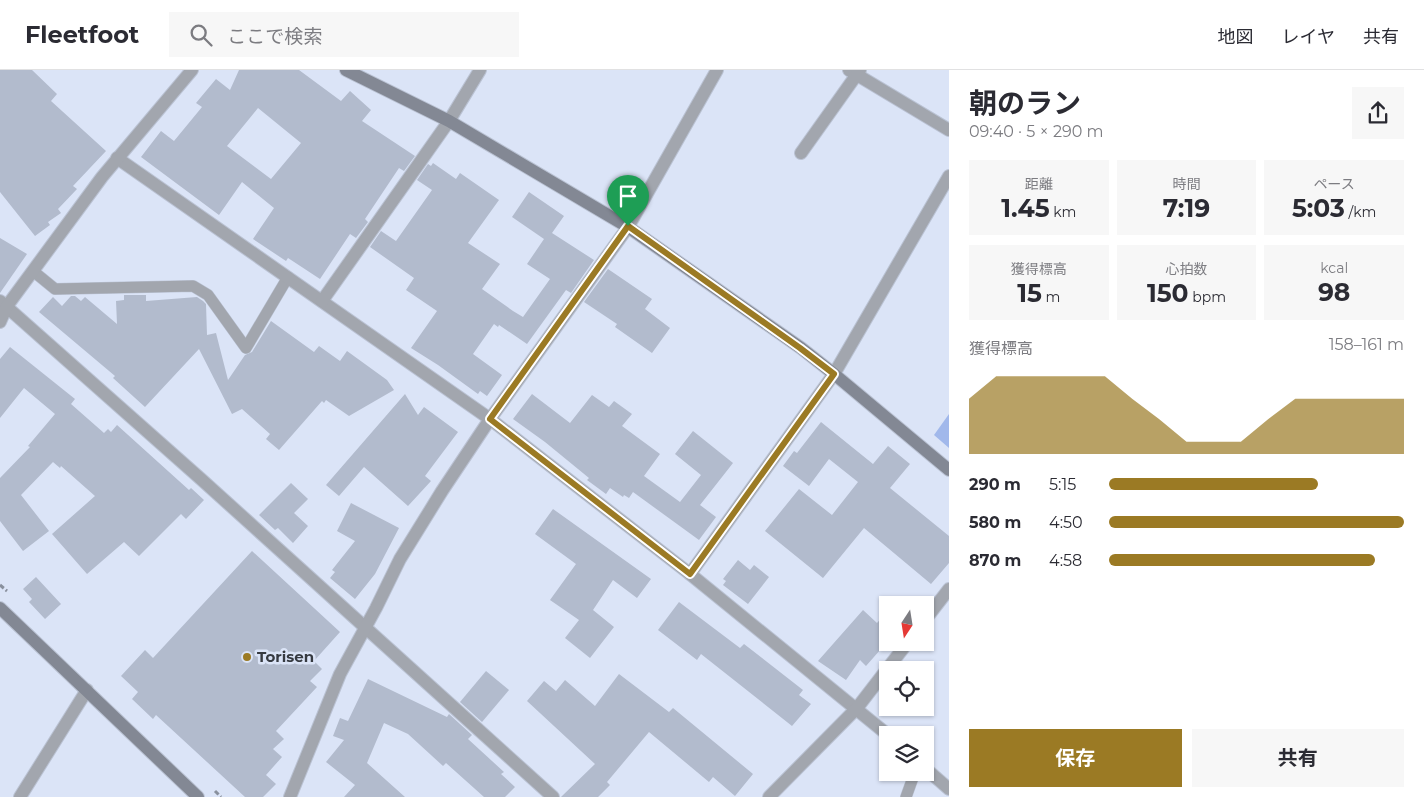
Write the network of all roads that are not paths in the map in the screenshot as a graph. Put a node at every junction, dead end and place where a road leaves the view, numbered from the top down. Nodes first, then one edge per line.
1 (192, 70) edge
2 (346, 70) edge
3 (480, 70) edge
4 (717, 70) edge
5 (856, 72) edge
6 (449, 121) junction
7 (949, 130) edge
8 (801, 153) dead end
9 (117, 158) junction
10 (949, 176) edge
11 (628, 226) junction
12 (33, 271) junction
13 (288, 278) junction
14 (322, 301) junction
15 (4, 303) edge
16 (0, 322) edge
17 (834, 374) junction
18 (490, 419) junction
19 (949, 470) edge
20 (690, 574) junction
21 (949, 589) edge
22 (0, 608) edge
23 (934, 608) edge
24 (365, 628) junction
25 (901, 651) edge
26 (87, 690) junction
27 (857, 708) junction
28 (879, 727) edge
29 (934, 776) edge
30 (912, 781) edge
31 (949, 789) edge
32 (20, 797) edge
33 (198, 797) edge
34 (290, 797) edge
35 (553, 797) edge
36 (769, 797) edge
37 (906, 797) edge

1 - 9 street
2 - 6 street
3 - 6 street
4 - 11 street
5 - 7 street
5 - 8 street
6 - 11 street
6 - 14 street
9 - 12 street
9 - 13 street
10 - 17 street
11 - 17 street
11 - 18 street
12 - 13 lane
12 - 15 street
13 - 14 street
14 - 18 street
15 - 16 street
15 - 24 street
17 - 19 street
17 - 20 street
18 - 20 street
18 - 24 street
20 - 27 street
21 - 23 street
22 - 26 street
24 - 34 street
24 - 35 street
25 - 27 street
26 - 32 street
26 - 33 street
27 - 28 street
27 - 36 street
29 - 31 street
30 - 37 lane

